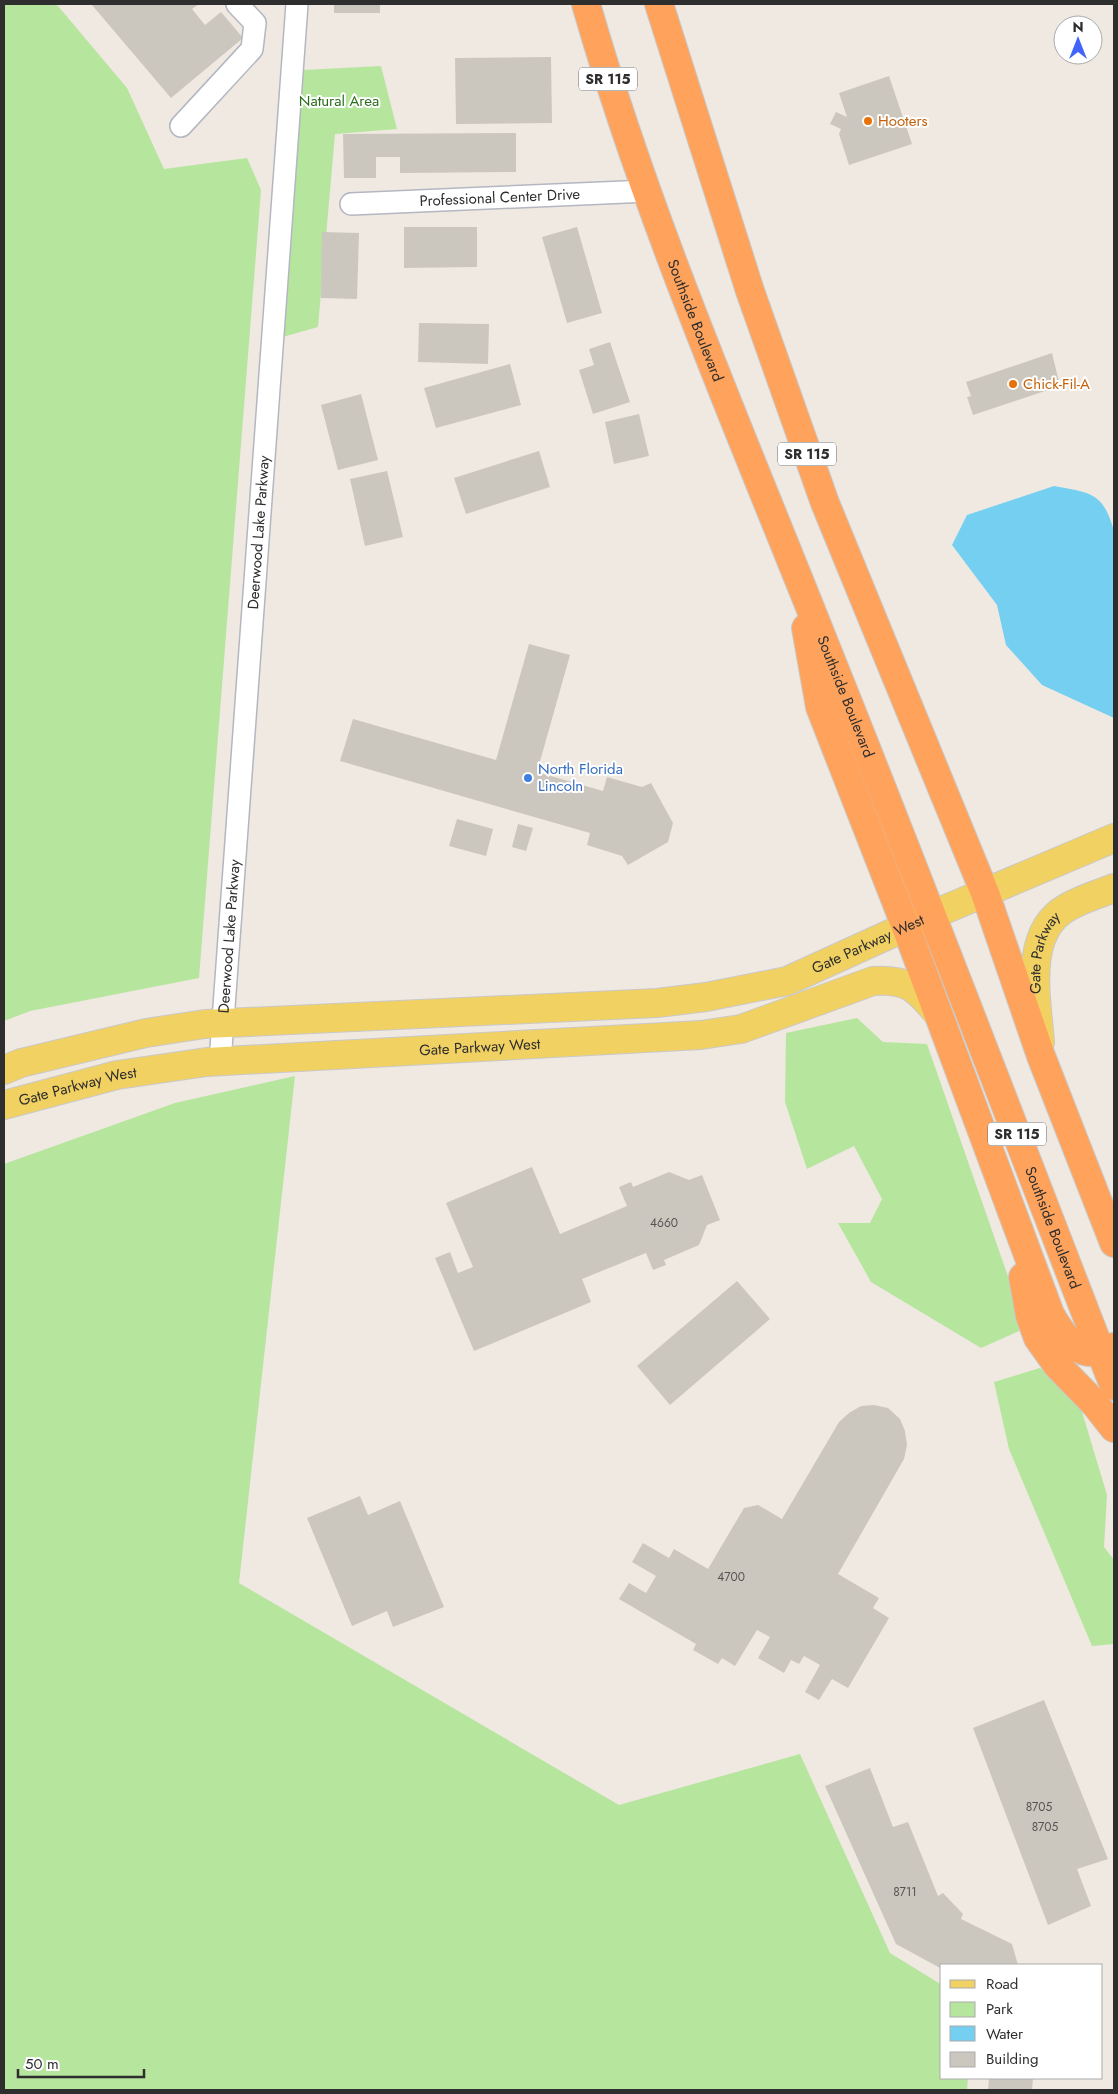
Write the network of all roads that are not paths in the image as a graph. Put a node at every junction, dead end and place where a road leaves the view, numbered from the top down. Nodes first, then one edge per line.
1 (236, 4) edge
2 (297, 4) edge
3 (586, 4) edge
4 (659, 4) edge
5 (181, 126) dead end
6 (648, 191) junction
7 (351, 204) dead end
8 (797, 573) junction
9 (1114, 838) edge
10 (1114, 888) edge
11 (985, 893) junction
12 (932, 915) junction
13 (906, 927) junction
14 (734, 991) junction
15 (540, 1008) junction
16 (939, 1016) junction
17 (223, 1022) junction
18 (741, 1029) junction
19 (543, 1044) junction
20 (1041, 1056) junction
21 (220, 1062) junction
22 (4, 1070) edge
23 (4, 1105) edge
24 (1009, 1203) junction
25 (1114, 1243) edge
26 (1108, 1350) edge
27 (1114, 1386) edge
28 (1114, 1428) edge

1 - 5 street
2 - 17 street, Deerwood Lake Parkway
3 - 6 highway, Southside Boulevard / SR 115
4 - 11 highway, SR 115
6 - 7 street, Professional Center Drive
6 - 8 highway, Southside Boulevard / SR 115
8 - 12 highway, Southside Boulevard / SR 115
8 - 13 highway
9 - 11 main road
10 - 20 main road, Gate Parkway
11 - 12 main road
11 - 20 highway, SR 115
12 - 13 main road, Gate Parkway West
12 - 26 highway, Southside Boulevard / SR 115
13 - 14 main road, Gate Parkway West
13 - 16 highway
14 - 15 main road, Gate Parkway West
14 - 18 main road
15 - 17 main road, Gate Parkway West
15 - 19 main road
16 - 18 main road, Gate Parkway West
16 - 24 highway
17 - 21 street, Deerwood Lake Parkway
17 - 22 main road, Gate Parkway West
18 - 19 main road, Gate Parkway West
19 - 21 main road, Gate Parkway West
20 - 25 highway, SR 115
21 - 23 main road, Gate Parkway West
24 - 26 highway
24 - 28 highway
26 - 27 highway, Southside Boulevard / SR 115

